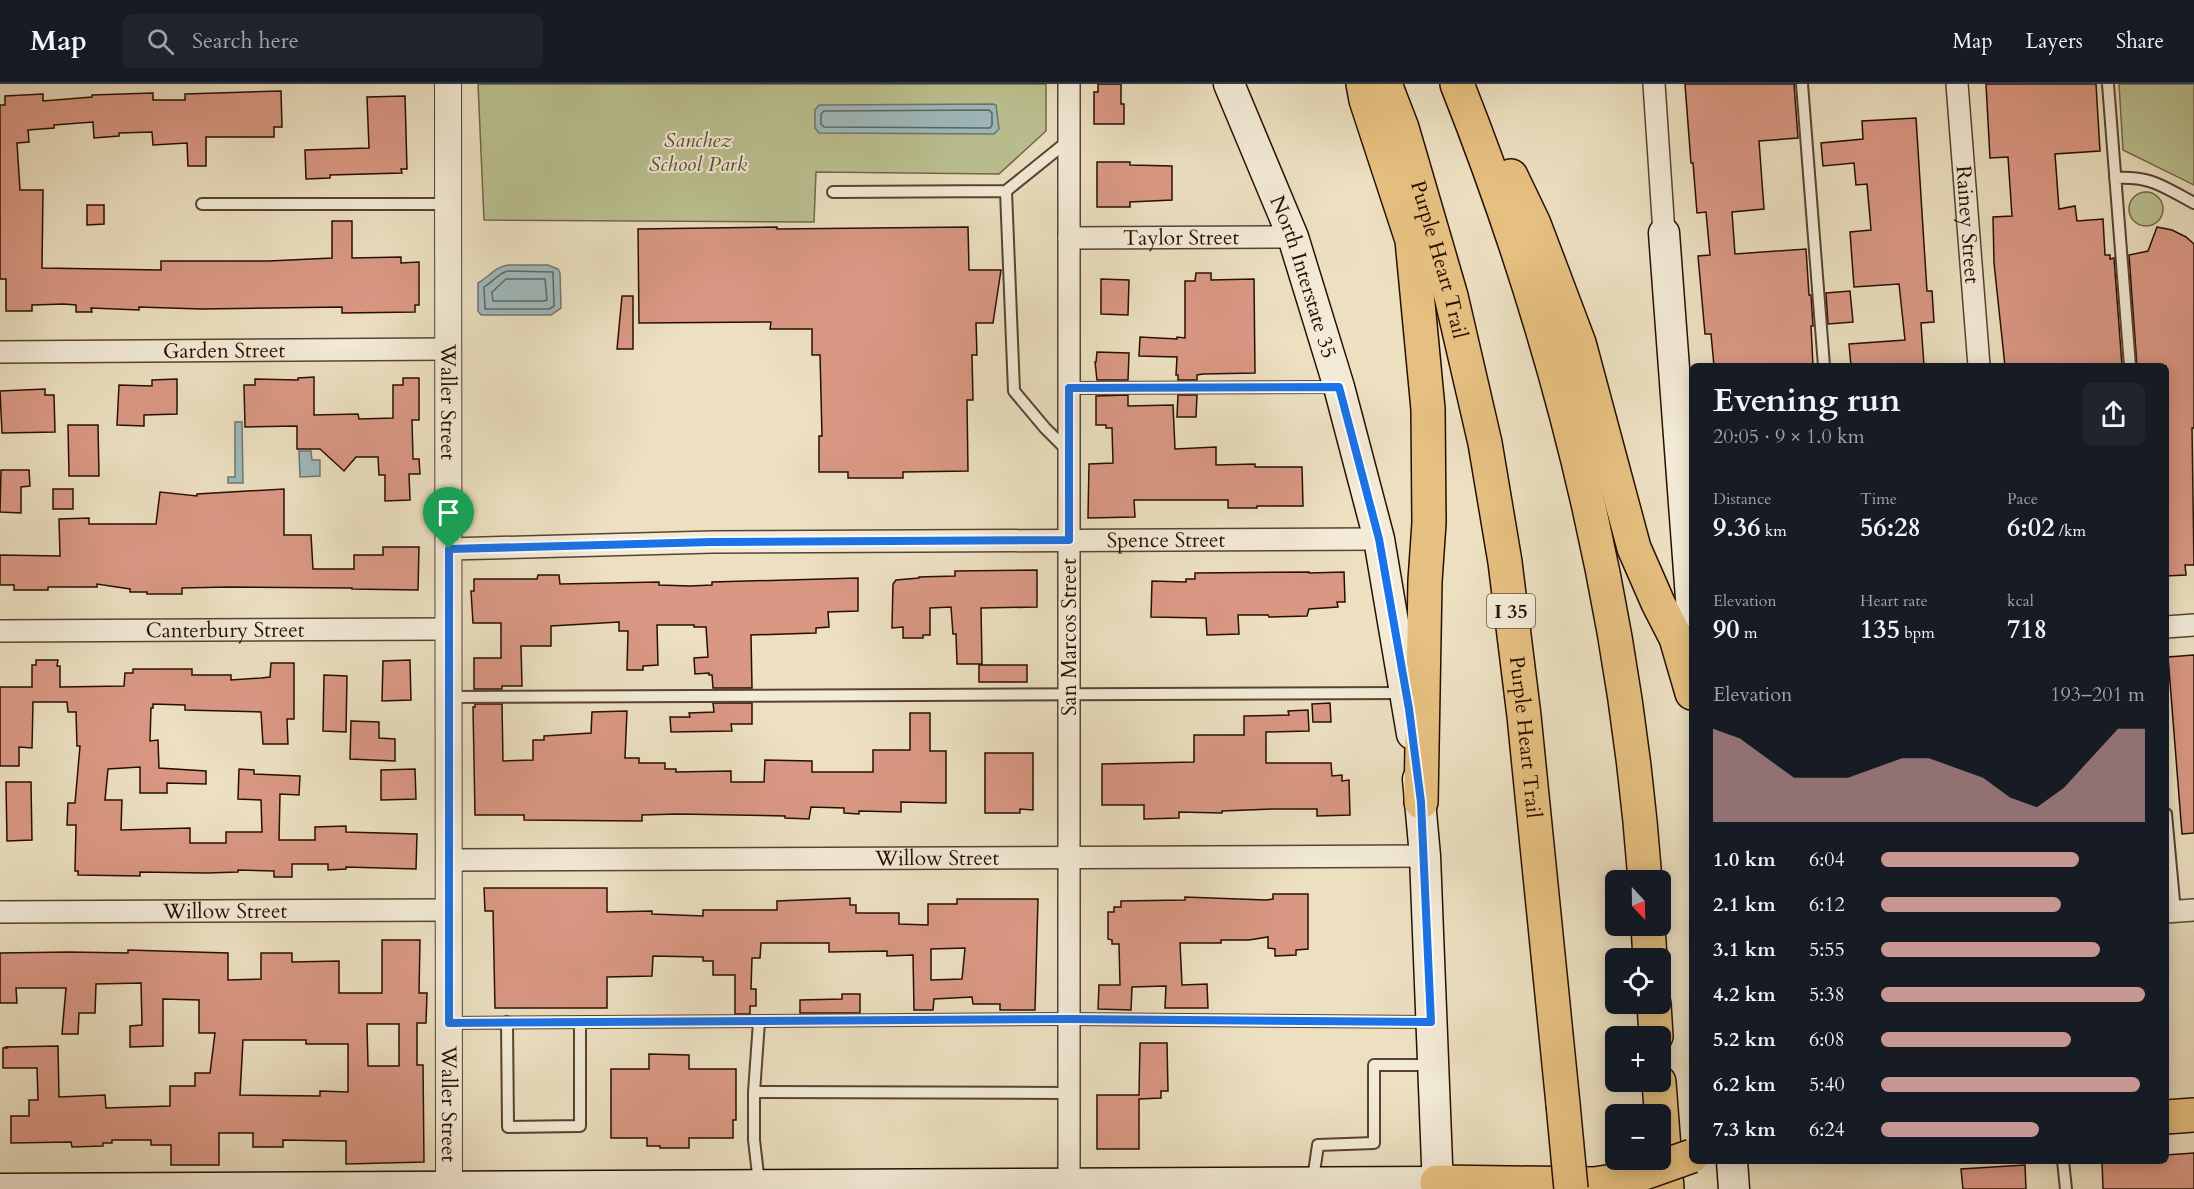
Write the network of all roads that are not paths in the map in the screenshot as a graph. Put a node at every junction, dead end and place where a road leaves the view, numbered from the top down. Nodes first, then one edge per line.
1 (448, 84) edge
2 (1069, 84) edge
3 (1229, 84) edge
4 (1363, 84) edge
5 (1385, 84) edge
6 (1457, 84) edge
7 (1467, 84) edge
8 (1654, 84) edge
9 (1802, 84) edge
10 (1957, 84) edge
11 (2108, 84) edge
12 (1069, 141) junction
13 (2115, 178) junction
14 (1006, 191) junction
15 (833, 192) dead end
16 (2194, 203) edge
17 (202, 204) dead end
18 (448, 204) junction
19 (1664, 232) joint
20 (1293, 237) junction
21 (1069, 238) junction
22 (448, 349) junction
23 (0, 352) edge
24 (1824, 363) edge
25 (1979, 363) edge
26 (2130, 363) edge
27 (1339, 387) junction
28 (1069, 388) junction
29 (1069, 452) junction
30 (1379, 539) junction
31 (1069, 540) junction
32 (449, 549) junction
33 (1689, 571) edge
34 (2194, 626) edge
35 (2169, 627) edge
36 (449, 629) junction
37 (0, 631) edge
38 (1689, 683) edge
39 (1406, 693) junction
40 (1069, 695) junction
41 (449, 697) junction
42 (1421, 802) junction
43 (2169, 838) edge
44 (1425, 856) junction
45 (1069, 857) junction
46 (449, 860) junction
47 (1644, 870) edge
48 (449, 910) junction
49 (2178, 911) edge
50 (0, 912) edge
51 (1069, 1019) junction
52 (580, 1022) junction
53 (759, 1022) junction
54 (1431, 1022) junction
55 (449, 1023) junction
56 (507, 1023) junction
57 (1432, 1065) junction
58 (754, 1092) junction
59 (1660, 1092) edge
60 (1069, 1093) junction
61 (2194, 1115) edge
62 (2169, 1117) edge
63 (1689, 1157) edge
64 (1732, 1164) edge
65 (2063, 1164) edge
66 (1312, 1183) junction
67 (1069, 1186) edge
68 (1270, 1186) edge
69 (1374, 1186) edge
70 (1438, 1186) edge
71 (449, 1187) edge
72 (759, 1187) edge
73 (0, 1188) edge
74 (198, 1188) edge
75 (269, 1188) edge
76 (365, 1188) edge
77 (139, 1189) edge
78 (1571, 1189) edge
79 (1667, 1189) edge
80 (1734, 1189) edge
81 (2066, 1189) edge

1 - 18 street, Waller Street
2 - 12 street, San Marcos Street
3 - 20 main road, North Interstate 35
4 - 42 main road
5 - 78 main road, Purple Heart Trail / I 35, bridge
6 - 47 main road
7 - 38 main road
8 - 19 street
9 - 24 lane
10 - 25 street, Rainey Street
11 - 13 lane
12 - 14 lane
12 - 21 street, San Marcos Street
13 - 16 lane
13 - 26 lane
14 - 15 lane
14 - 29 lane
17 - 18 lane
18 - 22 street, Waller Street
19 - 33 main road
20 - 21 street, Taylor Street
20 - 27 main road, North Interstate 35
21 - 28 street, San Marcos Street
22 - 23 street, Garden Street
22 - 32 street, Waller Street
27 - 28 lane
27 - 30 main road, North Interstate 35
28 - 29 street, San Marcos Street
29 - 31 street, San Marcos Street
30 - 31 street, Spence Street
30 - 39 main road, North Interstate 35
31 - 32 street, Spence Street
31 - 40 street, San Marcos Street
32 - 36 street, Waller Street
34 - 35 street
36 - 37 street, Canterbury Street
36 - 41 street, Waller Street
39 - 40 lane
39 - 42 main road, North Interstate 35
40 - 41 lane
40 - 45 street, San Marcos Street
41 - 46 street, Waller Street
42 - 44 main road, North Interstate 35
43 - 49 lane
44 - 45 street, Willow Street
44 - 54 main road, North Interstate 35
45 - 46 street, Willow Street
45 - 51 street, San Marcos Street
46 - 48 street, Waller Street
48 - 50 street, Willow Street
48 - 55 street, Waller Street
51 - 53 lane
51 - 54 lane
51 - 60 street, San Marcos Street
52 - 53 lane
52 - 56 lane
52 - 56 lane
53 - 58 lane
54 - 57 main road, North Interstate 35
55 - 56 lane
55 - 71 street, Waller Street
57 - 66 lane
57 - 70 main road, North Interstate 35
58 - 60 lane
58 - 72 lane
59 - 79 main road
60 - 67 street, San Marcos Street
61 - 62 main road
63 - 70 main road, bridge
64 - 80 main road
65 - 81 lane
66 - 68 main road
66 - 69 main road
67 - 68 main road
67 - 72 main road
69 - 70 main road
71 - 72 main road
71 - 76 main road
73 - 77 main road
74 - 75 main road
74 - 77 main road
75 - 76 main road

